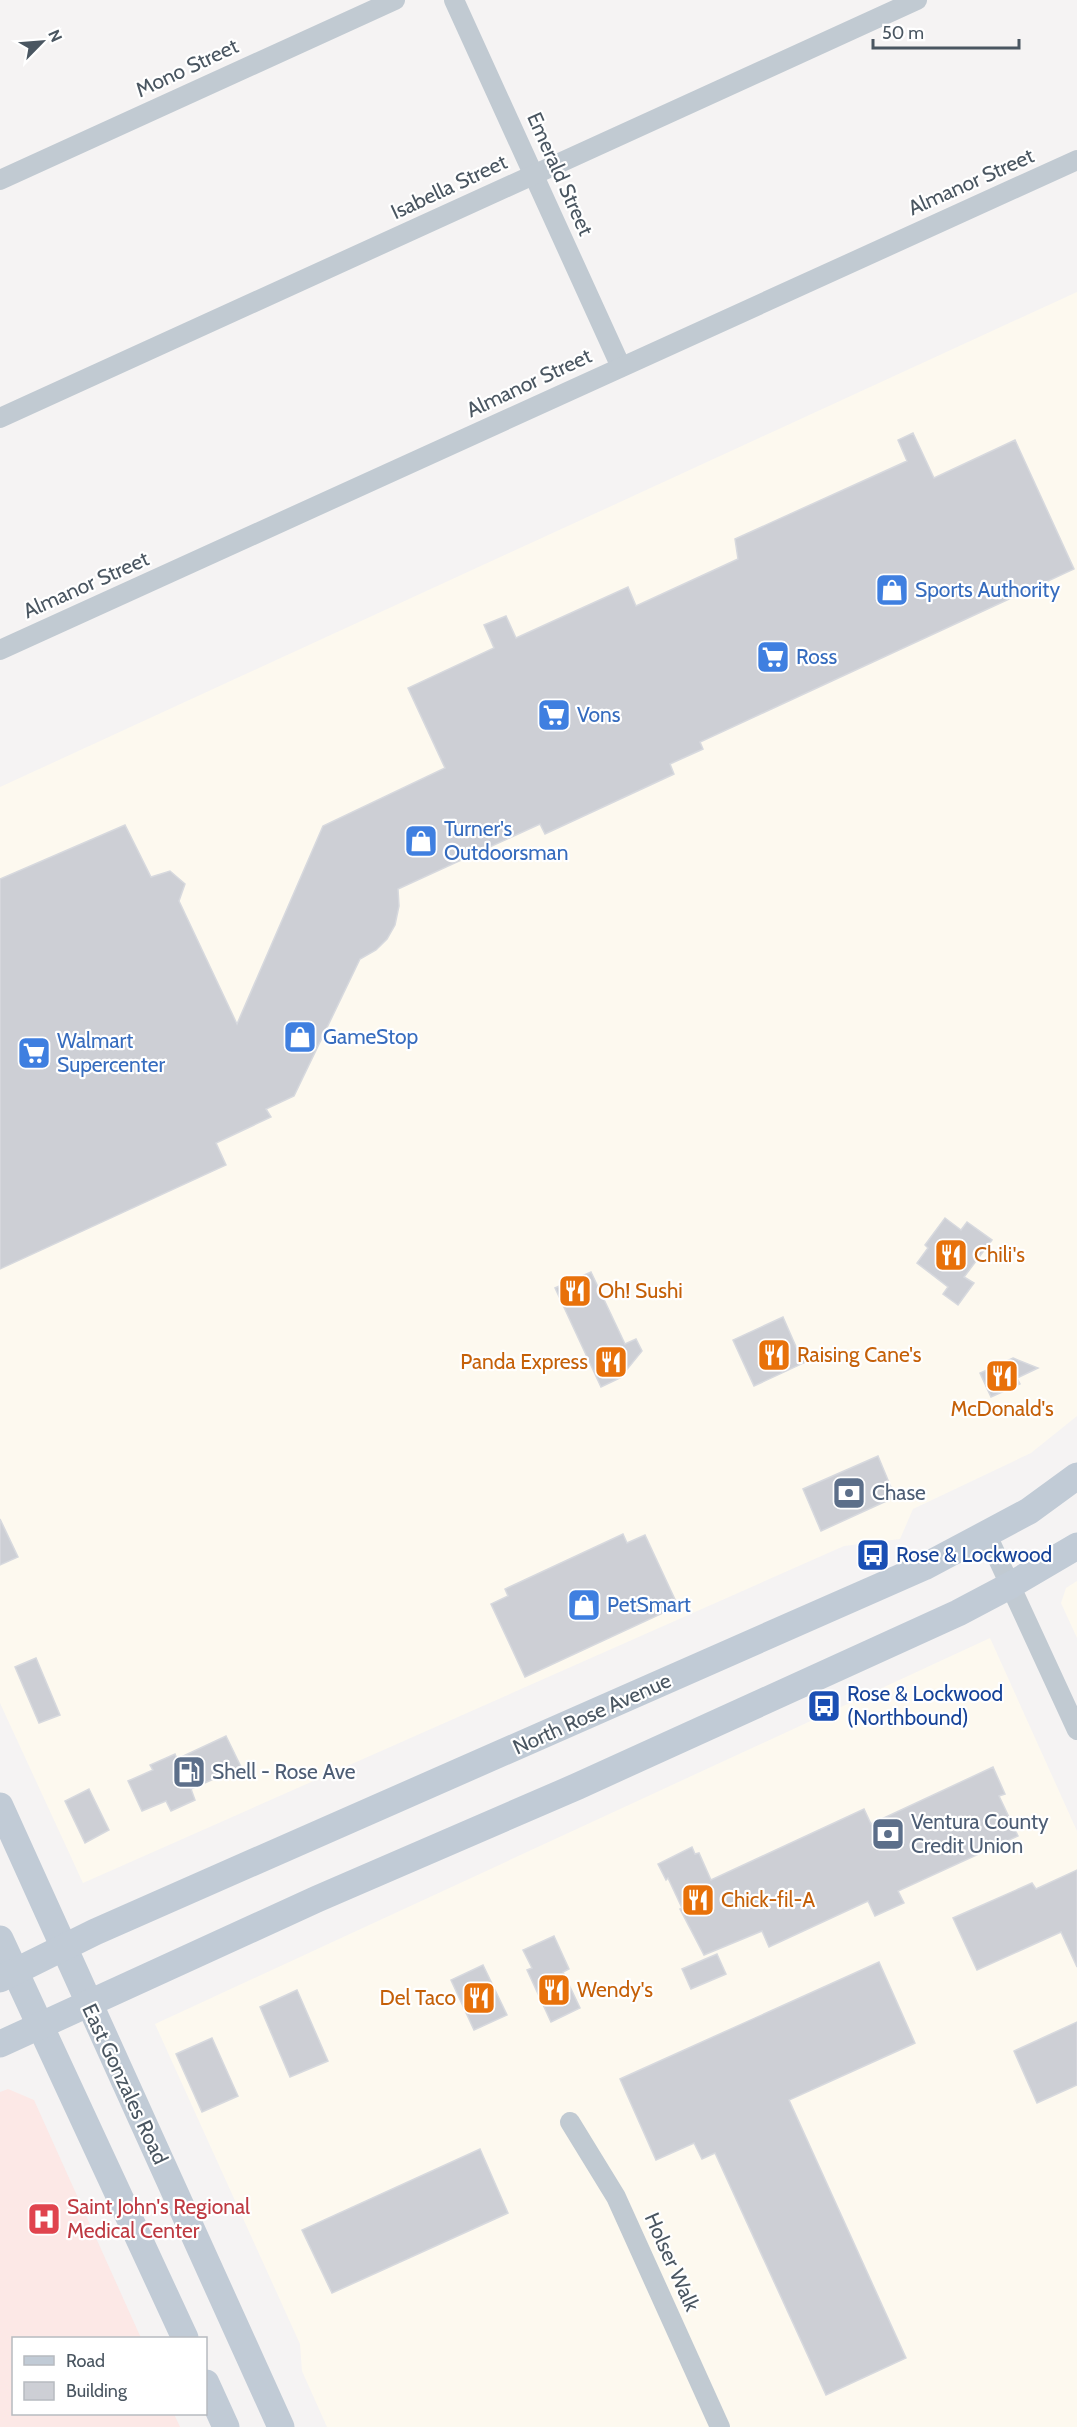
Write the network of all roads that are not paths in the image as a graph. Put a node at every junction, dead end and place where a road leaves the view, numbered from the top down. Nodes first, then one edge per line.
1 (395, 0) edge
2 (454, 0) edge
3 (917, 0) edge
4 (1077, 160) edge
5 (534, 175) junction
6 (0, 180) edge
7 (621, 367) junction
8 (0, 418) edge
9 (0, 650) edge
10 (1077, 1476) edge
11 (986, 1533) junction
12 (1077, 1546) edge
13 (1011, 1586) junction
14 (1077, 1730) edge
15 (0, 1806) edge
16 (0, 1939) edge
17 (63, 1947) junction
18 (8, 1975) edge
19 (88, 2003) junction
20 (40, 2025) junction
21 (2, 2043) edge
22 (570, 2122) dead end
23 (185, 2337) edge
24 (207, 2385) edge
25 (226, 2427) edge
26 (280, 2427) edge
27 (720, 2427) edge

1 - 6 street, Mono Street
2 - 5 street, Emerald Street
3 - 5 street, Isabella Street
4 - 7 street, Almanor Street
5 - 7 street, Emerald Street
5 - 8 street, Isabella Street
7 - 9 street, Almanor Street
10 - 11 main road, North Rose Avenue
11 - 13 street
11 - 17 main road, North Rose Avenue
12 - 13 main road
13 - 14 street
13 - 19 main road
15 - 17 main road, East Gonzales Road
16 - 18 main road
17 - 18 main road, North Rose Avenue
17 - 19 main road, East Gonzales Road
18 - 20 main road
19 - 20 main road
19 - 26 main road, East Gonzales Road
20 - 21 main road
20 - 23 main road
22 - 27 street, Holser Walk
24 - 25 main road

